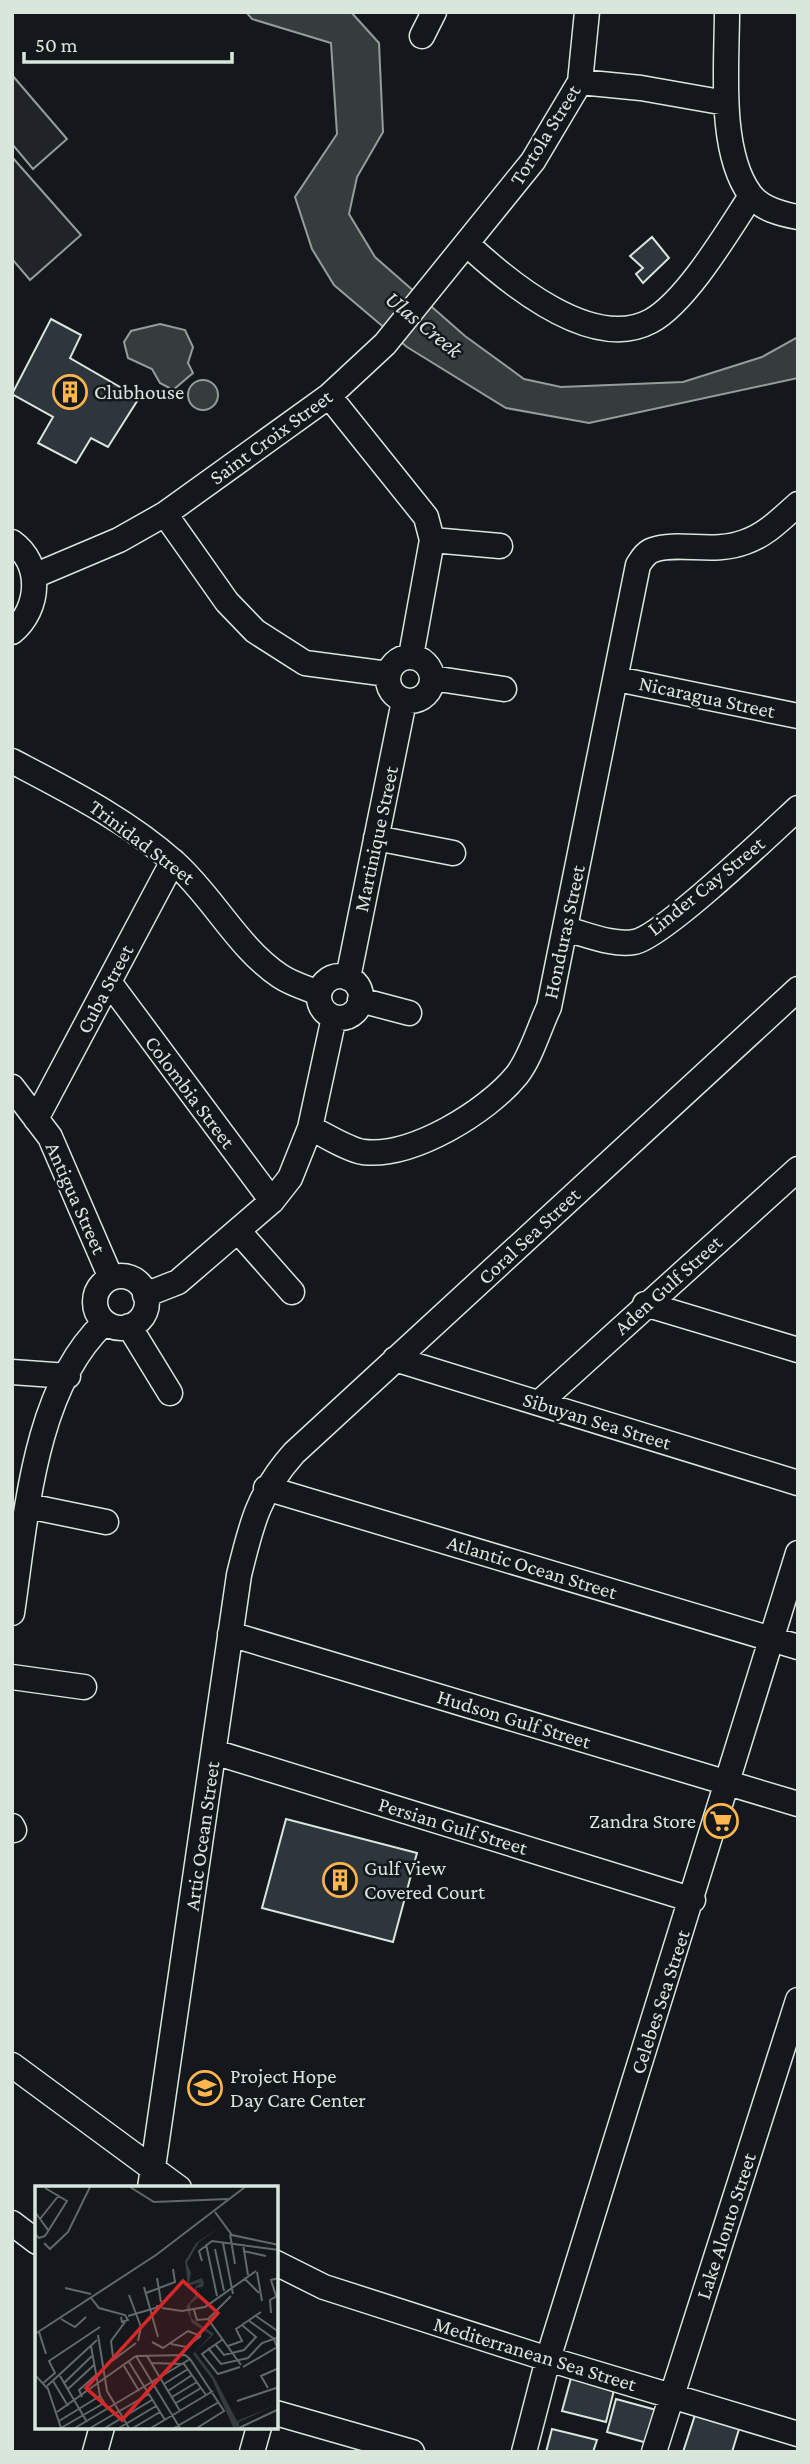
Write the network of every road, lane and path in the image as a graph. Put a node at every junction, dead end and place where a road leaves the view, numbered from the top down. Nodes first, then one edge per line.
1 (434, 12) edge
2 (587, 12) edge
3 (727, 12) edge
4 (422, 36) dead end
5 (579, 82) junction
6 (726, 103) junction
7 (751, 196) junction
8 (798, 217) edge
9 (468, 245) junction
10 (329, 396) junction
11 (798, 504) edge
12 (165, 514) junction
13 (432, 540) junction
14 (12, 542) edge
15 (500, 546) dead end
16 (34, 576) junction
17 (12, 632) edge
18 (411, 656) junction
19 (388, 674) junction
20 (432, 678) junction
21 (617, 679) junction
22 (504, 689) dead end
23 (404, 701) junction
24 (798, 716) edge
25 (12, 761) edge
26 (798, 808) edge
27 (376, 838) junction
28 (453, 853) dead end
29 (173, 860) junction
30 (565, 929) junction
31 (348, 978) junction
32 (109, 982) junction
33 (798, 989) edge
34 (320, 993) junction
35 (360, 1000) junction
36 (409, 1013) dead end
37 (334, 1017) junction
38 (12, 1087) edge
39 (36, 1119) junction
40 (310, 1128) junction
41 (798, 1169) edge
42 (272, 1201) junction
43 (239, 1232) junction
44 (111, 1278) junction
45 (292, 1292) dead end
46 (145, 1295) junction
47 (645, 1304) junction
48 (104, 1322) junction
49 (130, 1326) junction
50 (798, 1350) edge
51 (395, 1359) junction
52 (12, 1372) edge
53 (68, 1376) junction
54 (170, 1393) dead end
55 (539, 1403) junction
56 (798, 1483) edge
57 (266, 1488) junction
58 (28, 1506) junction
59 (106, 1522) dead end
60 (798, 1553) edge
61 (12, 1613) edge
62 (230, 1634) junction
63 (772, 1639) junction
64 (798, 1647) edge
65 (12, 1677) edge
66 (84, 1687) dead end
67 (214, 1752) junction
68 (728, 1783) junction
69 (798, 1804) edge
70 (693, 1900) junction
71 (798, 2000) edge
72 (12, 2065) edge
73 (151, 2177) edge
74 (174, 2186) edge
75 (12, 2223) edge
76 (35, 2240) edge
77 (278, 2264) edge
78 (548, 2359) junction
79 (670, 2396) junction
80 (278, 2414) edge
81 (101, 2429) edge
82 (258, 2429) edge
83 (795, 2436) edge
84 (396, 2450) edge
85 (95, 2452) edge
86 (252, 2452) edge
87 (524, 2452) edge
88 (654, 2452) edge

1 - 4 street
2 - 5 street, Tortola Street
3 - 6 street
5 - 6 street
5 - 9 street, Tortola Street
6 - 7 street
7 - 8 street
7 - 9 street
9 - 10 street, Saint Croix Street
10 - 12 street, Saint Croix Street
10 - 13 street
11 - 21 street, Honduras Street
12 - 16 street, Saint Croix Street
12 - 19 street
13 - 15 street
13 - 18 street
14 - 16 street
16 - 17 street
18 - 19 street
18 - 20 street
19 - 23 street
20 - 22 street
20 - 23 street
21 - 24 street, Nicaragua Street
21 - 30 street, Honduras Street
23 - 27 street, Martinique Street
25 - 29 street, Trinidad Street
26 - 30 street, Linder Cay Street
27 - 28 street
27 - 31 street, Martinique Street
29 - 32 street, Cuba Street
29 - 34 street, Trinidad Street
30 - 40 street, Honduras Street
31 - 34 street
31 - 35 street
32 - 39 street, Cuba Street
32 - 42 street, Colombia Street
33 - 51 street, Coral Sea Street
34 - 37 street
35 - 36 street
35 - 37 street
37 - 40 street
38 - 39 street, Antigua Street
39 - 44 street, Antigua Street
40 - 42 street
41 - 47 street, Aden Gulf Street
42 - 43 street
43 - 45 street
43 - 46 street
44 - 46 street
44 - 48 street
46 - 49 street
47 - 50 street
47 - 55 street, Aden Gulf Street
48 - 49 street
48 - 53 street
49 - 54 street
51 - 55 street, Sibuyan Sea Street
51 - 57 street, Coral Sea Street
52 - 53 street
53 - 58 street
55 - 56 street, Sibuyan Sea Street
57 - 62 street, Artic Ocean Street
57 - 63 street, Atlantic Ocean Street
58 - 59 street
58 - 61 street
60 - 63 street, Celebes Sea Street
62 - 67 street, Artic Ocean Street
62 - 68 street, Hudson Gulf Street
63 - 64 street, Atlantic Ocean Street
63 - 68 street, Celebes Sea Street
65 - 66 street
67 - 70 street, Persian Gulf Street
67 - 73 street, Artic Ocean Street
68 - 69 street, Hudson Gulf Street
68 - 70 street, Celebes Sea Street
70 - 78 street, Celebes Sea Street
71 - 79 street, Lake Alonto Street
72 - 73 street
73 - 74 street
75 - 76 street
77 - 78 street, Mediterranean Sea Street
78 - 79 street, Mediterranean Sea Street
78 - 87 street, Celebes Sea Street
79 - 83 street, Mediterranean Sea Street
79 - 88 street, Lake Alonto Street
80 - 84 street
81 - 85 street
82 - 86 street

